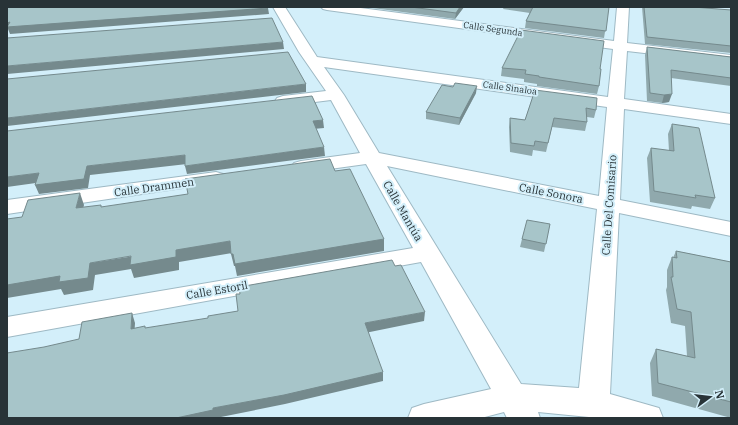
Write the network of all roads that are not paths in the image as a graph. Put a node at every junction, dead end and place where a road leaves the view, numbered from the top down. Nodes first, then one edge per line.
1 (327, 7) edge
2 (623, 7) edge
3 (277, 14) edge
4 (621, 46) junction
5 (303, 55) junction
6 (731, 59) edge
7 (336, 95) junction
8 (616, 102) junction
9 (265, 103) edge
10 (731, 119) edge
11 (372, 157) junction
12 (286, 169) edge
13 (232, 176) edge
14 (609, 205) junction
15 (7, 207) edge
16 (731, 229) edge
17 (428, 254) junction
18 (7, 327) edge
19 (594, 403) junction
20 (521, 411) edge
21 (424, 418) edge
22 (647, 418) edge

1 - 4 street, Calle Segunda
2 - 4 street, Calle Del Comisario
3 - 5 street, Calle Mantúa
4 - 6 street, Calle Segunda
4 - 8 street, Calle Del Comisario
5 - 7 street, Calle Mantúa
5 - 8 street, Calle Sinaloa
7 - 9 street
7 - 11 street, Calle Mantúa
8 - 10 street, Calle Sinaloa
8 - 14 street, Calle Del Comisario
11 - 12 street
11 - 14 street, Calle Sonora
11 - 17 street, Calle Mantúa
13 - 15 street, Calle Drammen
14 - 16 street, Calle Sonora
14 - 19 street, Calle Del Comisario
17 - 18 street, Calle Estoril
17 - 20 street, Calle Mantúa
19 - 20 street
19 - 22 street
20 - 21 street

